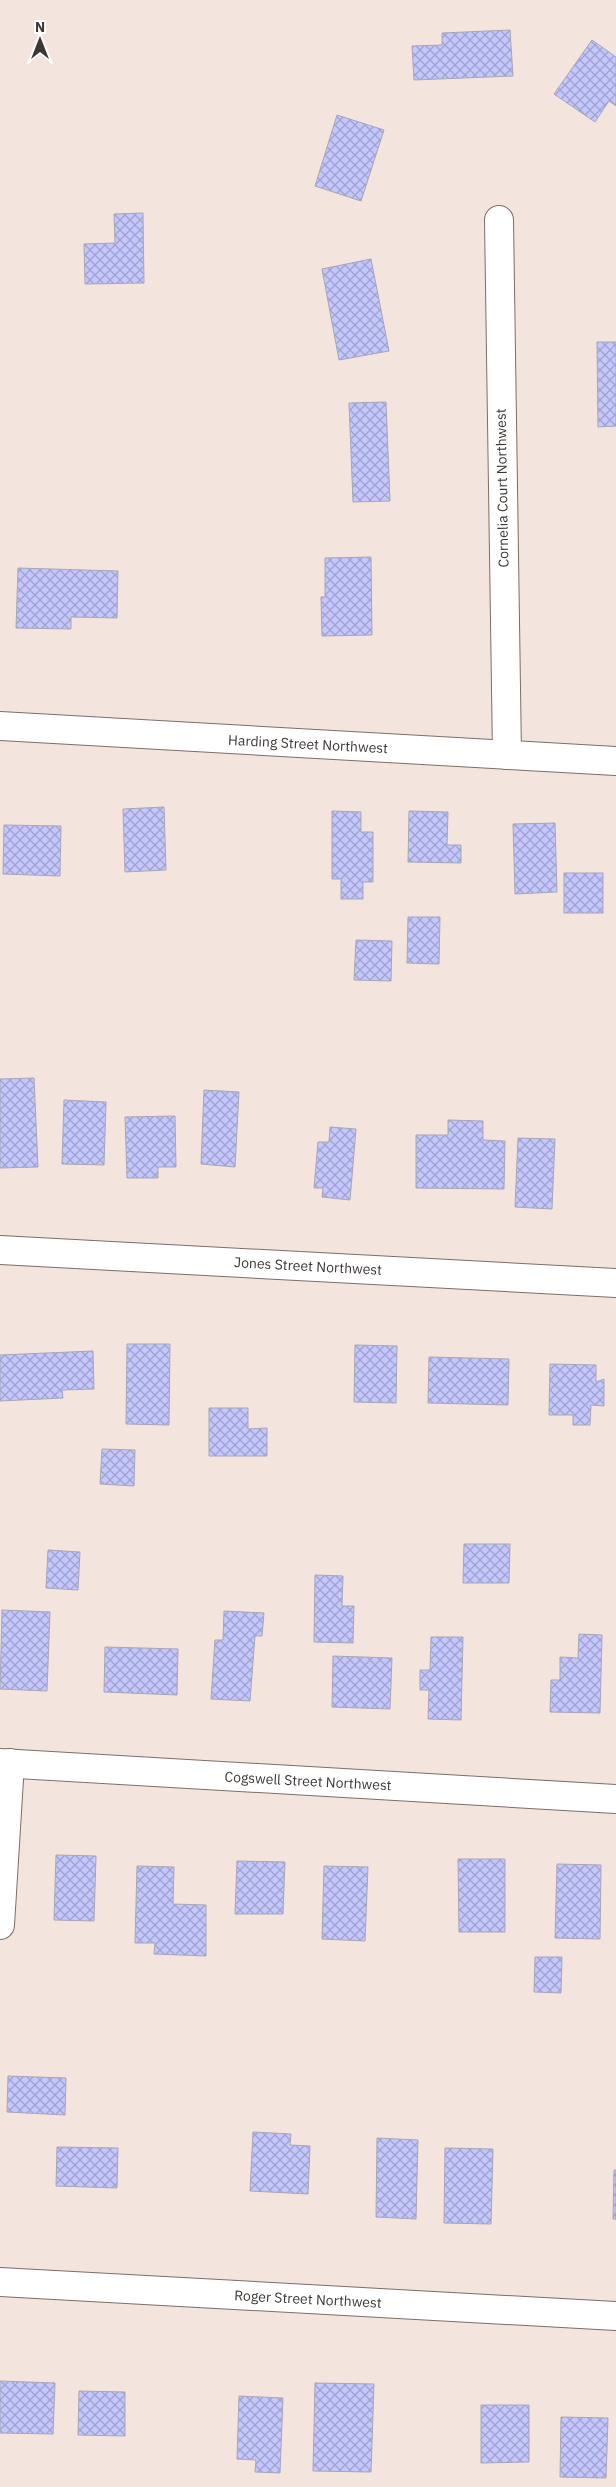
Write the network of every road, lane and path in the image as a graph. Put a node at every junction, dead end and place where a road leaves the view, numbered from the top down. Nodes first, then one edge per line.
1 (499, 220) dead end
2 (0, 726) edge
3 (507, 755) junction
4 (616, 761) edge
5 (0, 1250) edge
6 (616, 1283) edge
7 (5, 1763) edge
8 (616, 1799) edge
9 (0, 1925) edge
10 (0, 2282) edge
11 (616, 2316) edge

1 - 3 street, Cornelia Court Northwest
2 - 3 street, Harding Street Northwest
3 - 4 street, Harding Street Northwest
5 - 6 street, Jones Street Northwest
7 - 8 street, Cogswell Street Northwest
7 - 9 street
10 - 11 street, Roger Street Northwest

